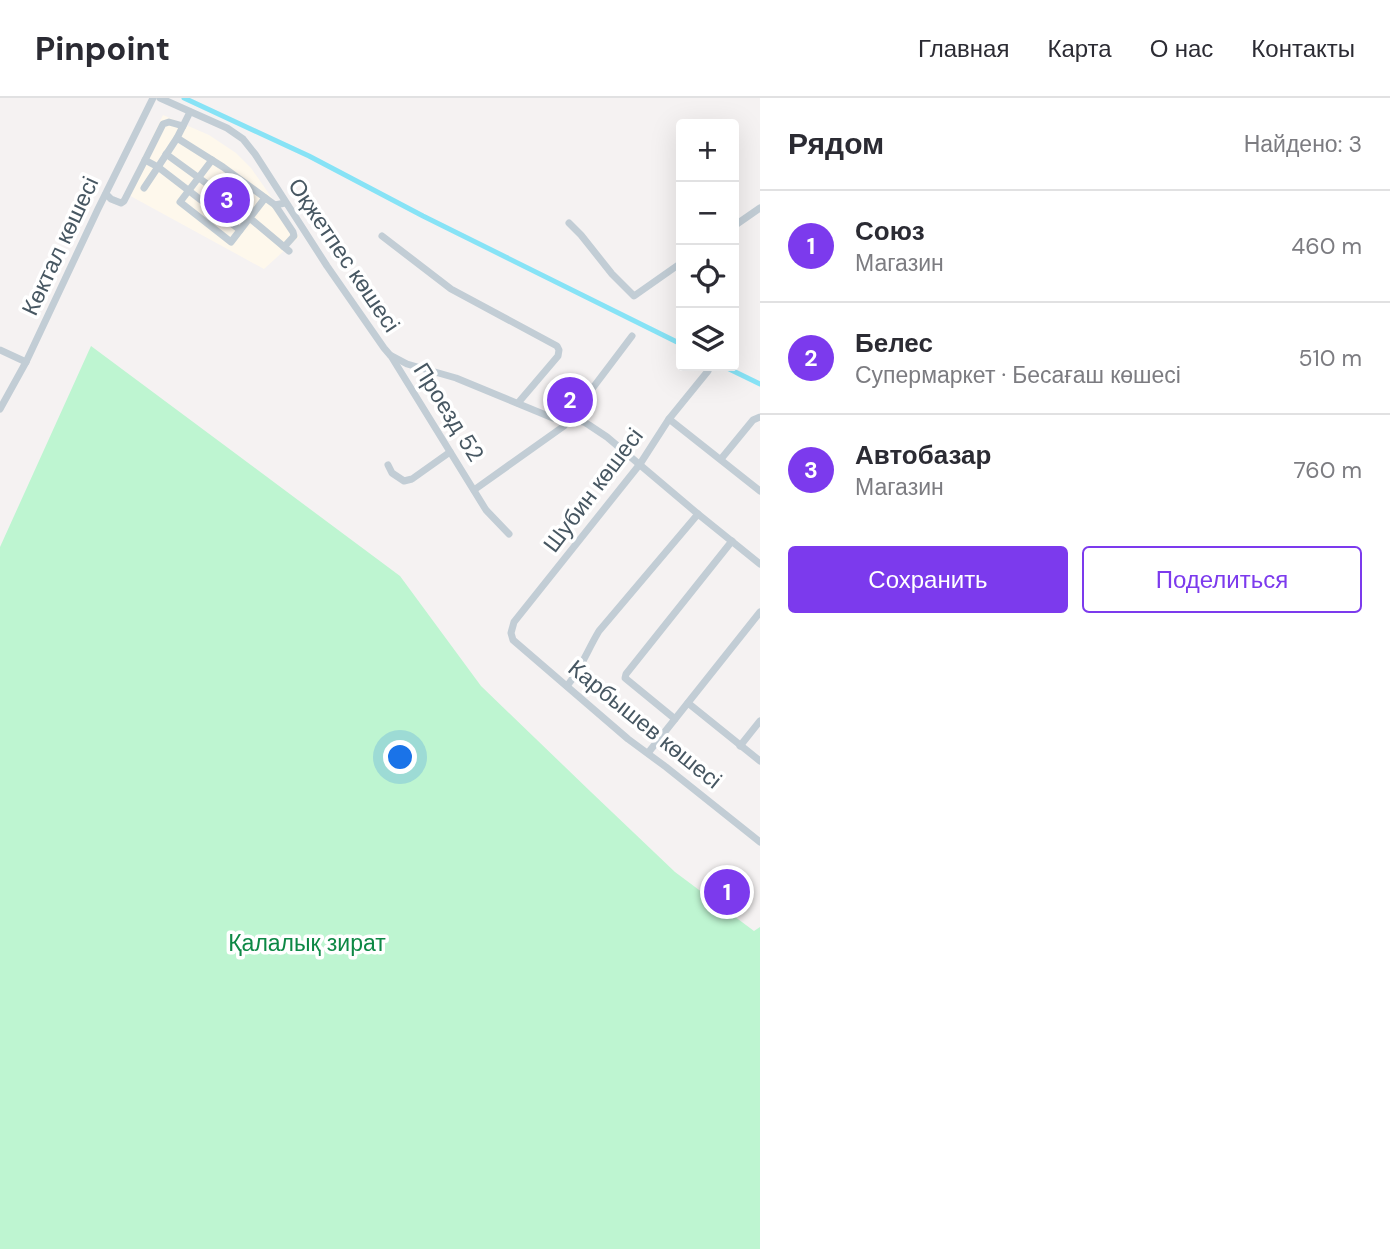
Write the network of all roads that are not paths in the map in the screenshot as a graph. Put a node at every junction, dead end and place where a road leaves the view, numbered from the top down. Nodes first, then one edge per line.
1 (153, 98) edge
2 (160, 98) edge
3 (190, 112) junction
4 (183, 125) junction
5 (177, 138) junction
6 (166, 154) junction
7 (145, 160) junction
8 (212, 160) junction
9 (158, 167) junction
10 (197, 177) junction
11 (144, 188) dead end
12 (187, 190) junction
13 (106, 194) junction
14 (265, 198) junction
15 (285, 203) junction
16 (275, 205) junction
17 (760, 208) edge
18 (250, 219) junction
19 (569, 223) dead end
20 (739, 223) edge
21 (240, 230) junction
22 (382, 236) dead end
23 (676, 267) edge
24 (632, 336) dead end
25 (0, 350) edge
26 (390, 355) junction
27 (26, 362) junction
28 (708, 371) dead end
29 (518, 403) junction
30 (0, 409) edge
31 (760, 417) edge
32 (669, 419) junction
33 (569, 421) junction
34 (450, 452) junction
35 (721, 459) junction
36 (640, 464) junction
37 (388, 466) dead end
38 (474, 490) junction
39 (760, 491) edge
40 (698, 514) junction
41 (509, 534) dead end
42 (732, 541) junction
43 (760, 564) edge
44 (760, 612) edge
45 (511, 633) joint
46 (567, 686) junction
47 (688, 703) junction
48 (675, 719) junction
49 (760, 721) edge
50 (740, 746) junction
51 (648, 753) junction
52 (760, 761) edge
53 (760, 842) edge

1 - 13 street, Көктал көшесі
2 - 3 street, Оқжетпес көшесі
3 - 4 street
3 - 15 street, Оқжетпес көшесі
4 - 5 street
4 - 7 street
5 - 6 street
5 - 8 street
6 - 9 street
6 - 10 street
7 - 9 street
7 - 13 street
8 - 10 street
8 - 14 street
9 - 11 street
9 - 12 street
10 - 12 street
10 - 18 street
12 - 21 street
12 - 21 street
13 - 27 street, Көктал көшесі
14 - 16 street
14 - 18 street
15 - 16 street
15 - 26 street, Оқжетпес көшесі
16 - 18 street
17 - 20 street
18 - 21 street
19 - 23 street
22 - 29 street, Оқжетпес көшесі
24 - 33 street
25 - 27 street
26 - 29 street, Оқжетпес көшесі
26 - 34 street, Проезд 52
27 - 30 street, Көктал көшесі
28 - 32 street, Шубин көшесі
29 - 33 street, Оқжетпес көшесі
31 - 35 street
32 - 35 street
32 - 36 street, Шубин көшесі
33 - 36 street, Оқжетпес көшесі
33 - 38 street
34 - 37 street
34 - 38 street, Проезд 52
35 - 39 street
36 - 40 street, Оқжетпес көшесі
36 - 45 street, Шубин көшесі
38 - 41 street, Проезд 52
40 - 42 street, Оқжетпес көшесі
40 - 46 street
42 - 43 street, Оқжетпес көшесі
42 - 48 street
44 - 47 street
45 - 46 street, Карбышев көшесі
46 - 51 street, Карбышев көшесі
47 - 48 street
47 - 50 street
48 - 51 street
49 - 50 street
50 - 52 street
51 - 53 street, Карбышев көшесі

